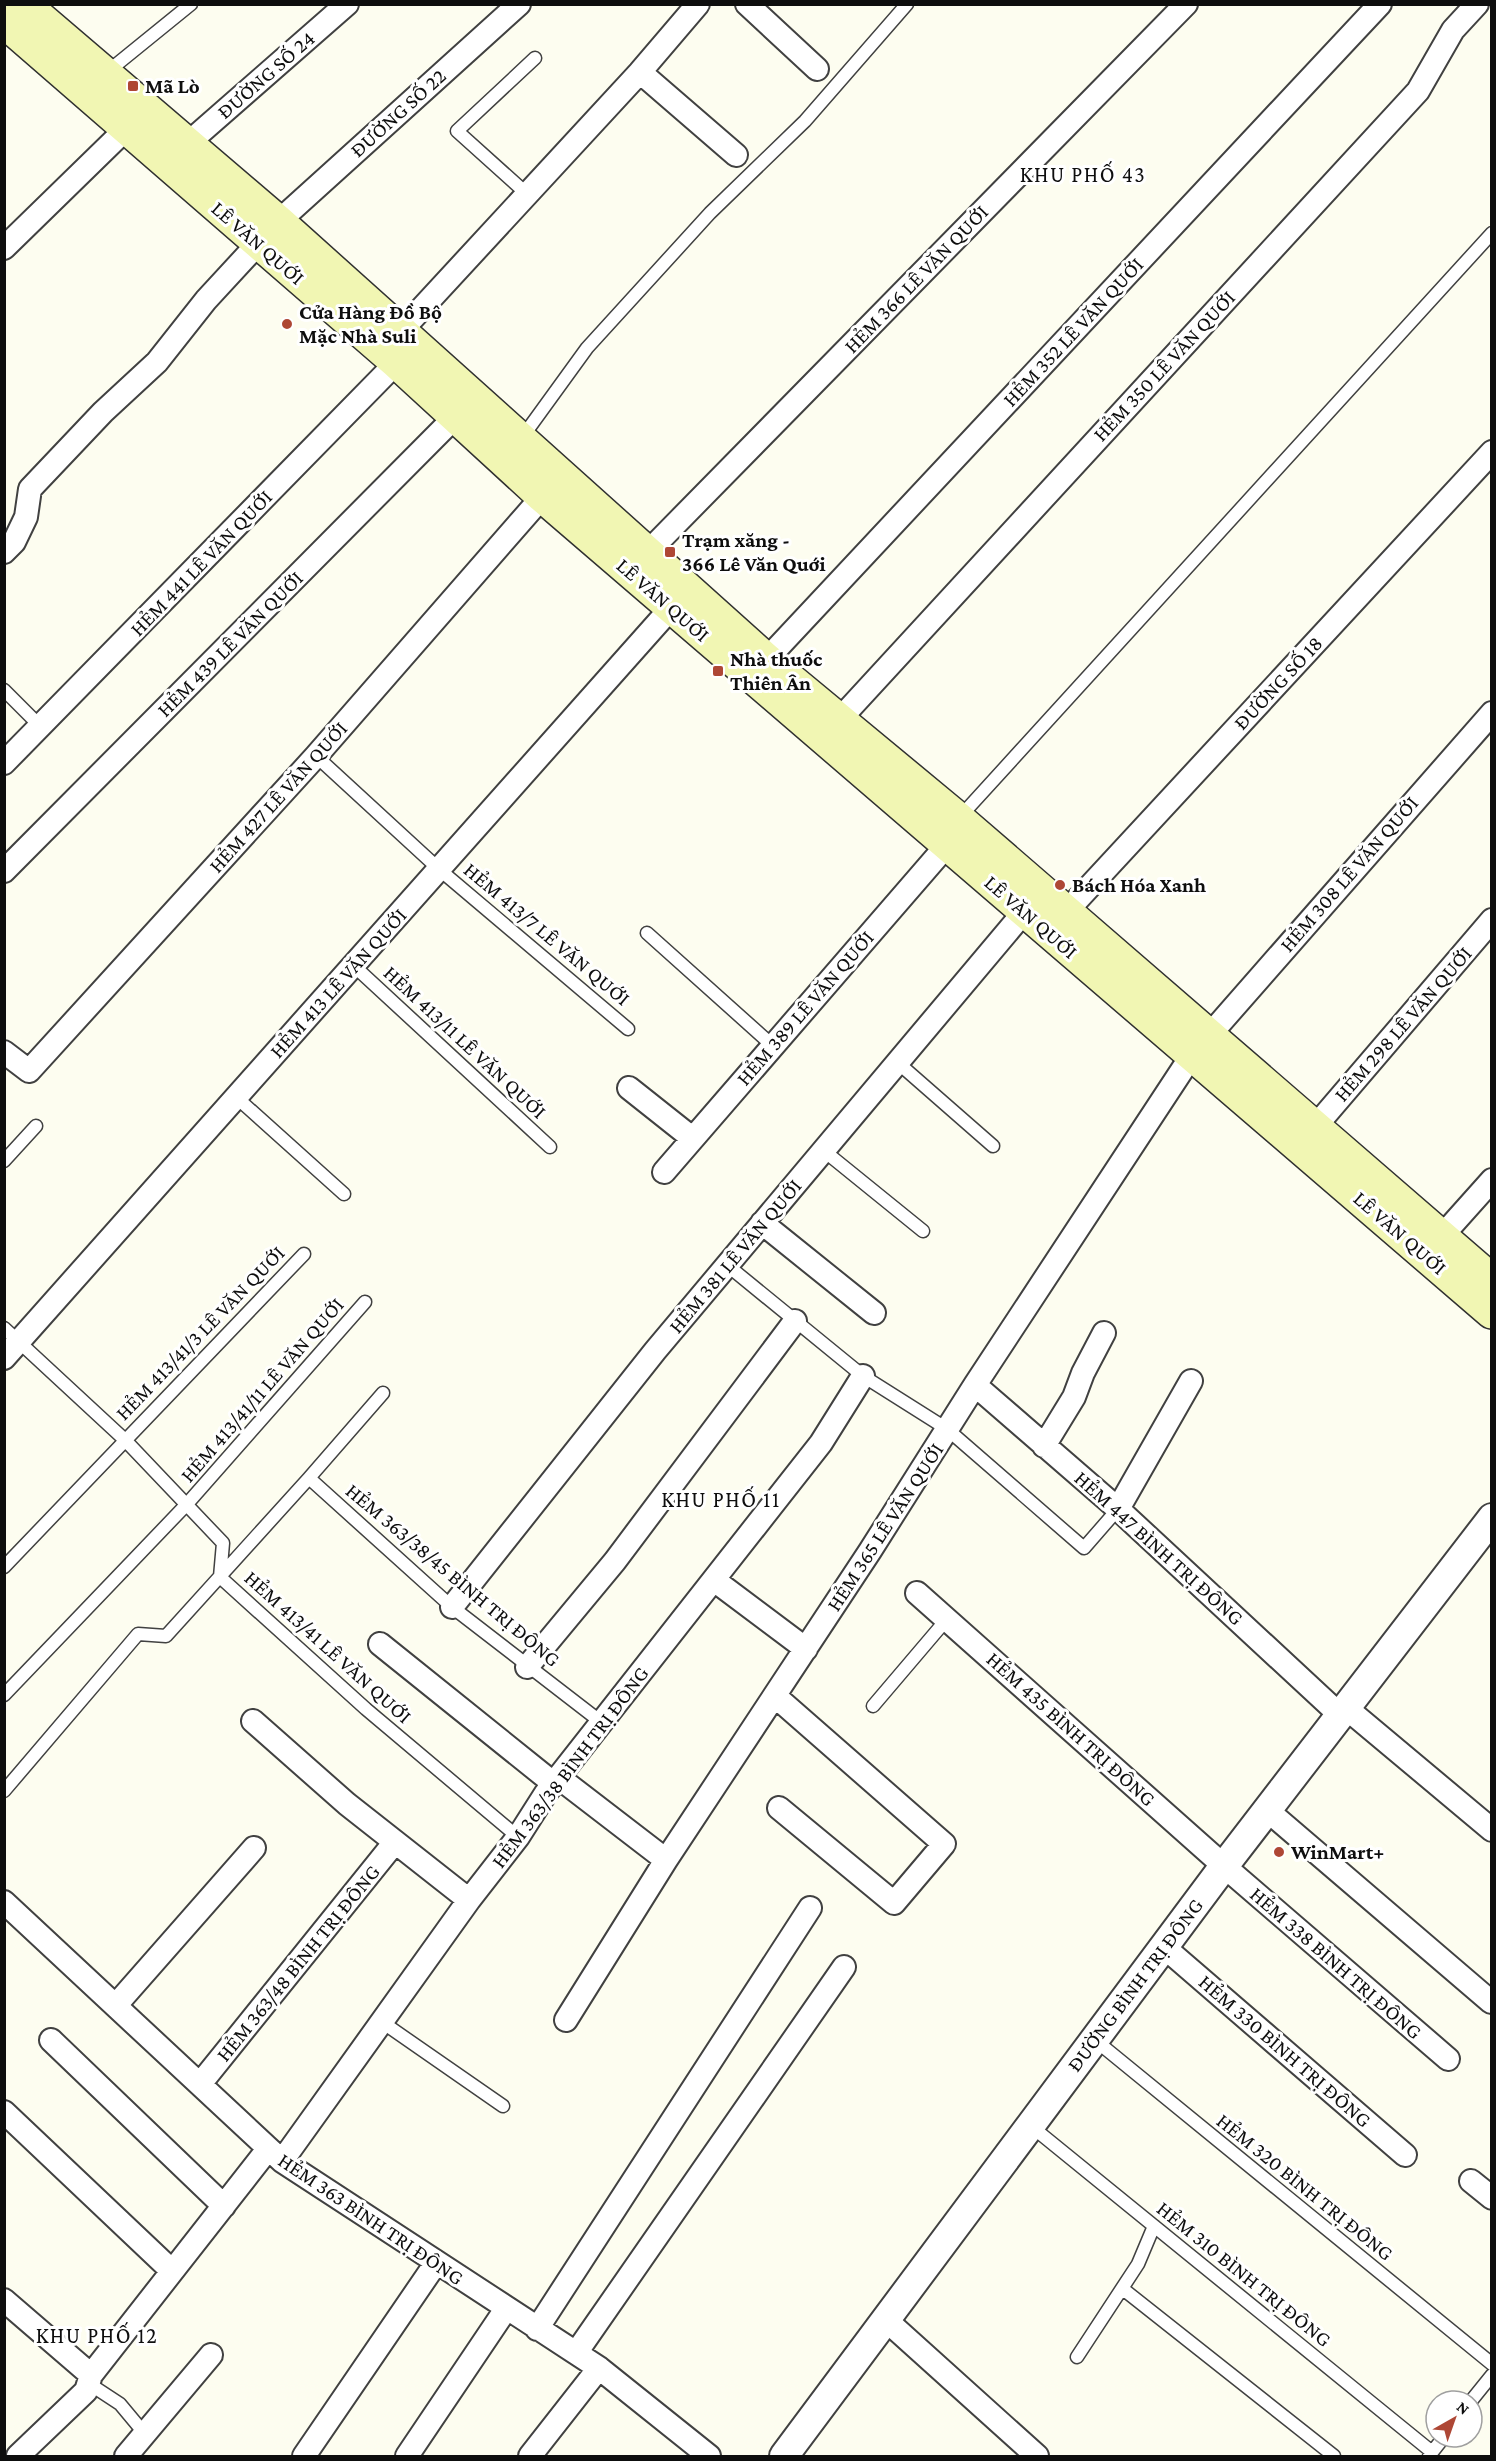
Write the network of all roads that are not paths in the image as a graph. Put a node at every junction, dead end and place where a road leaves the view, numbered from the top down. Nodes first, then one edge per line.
1 (192, 4) edge
2 (347, 4) edge
3 (519, 4) edge
4 (698, 4) edge
5 (747, 4) edge
6 (907, 4) edge
7 (1186, 4) edge
8 (1380, 4) edge
9 (1477, 4) edge
10 (17, 17) edge
11 (535, 58) dead end
12 (817, 69) dead end
13 (640, 72) junction
14 (105, 73) junction
15 (128, 127) junction
16 (186, 145) junction
17 (736, 155) dead end
18 (527, 194) junction
19 (268, 233) junction
20 (1491, 233) edge
21 (4, 248) edge
22 (398, 348) junction
23 (455, 417) junction
24 (512, 450) junction
25 (1491, 452) edge
26 (543, 496) junction
27 (4, 552) edge
28 (647, 553) junction
29 (672, 607) junction
30 (766, 660) junction
31 (4, 690) edge
32 (1491, 713) edge
33 (40, 727) junction
34 (831, 729) junction
35 (316, 756) junction
36 (4, 764) edge
37 (952, 832) junction
38 (440, 870) junction
39 (4, 871) edge
40 (1024, 912) junction
41 (1065, 913) junction
42 (1491, 920) edge
43 (646, 933) dead end
44 (353, 965) junction
45 (628, 1029) dead end
46 (772, 1045) junction
47 (1199, 1045) junction
48 (4, 1052) edge
49 (897, 1062) junction
50 (629, 1088) dead end
51 (236, 1097) junction
52 (36, 1126) dead end
53 (1314, 1128) junction
54 (692, 1138) junction
55 (993, 1146) dead end
56 (550, 1147) dead end
57 (823, 1150) junction
58 (4, 1161) edge
59 (663, 1172) dead end
60 (1491, 1180) edge
61 (344, 1194) dead end
62 (762, 1223) junction
63 (922, 1231) dead end
64 (1434, 1246) junction
65 (304, 1254) dead end
66 (727, 1265) junction
67 (1491, 1281) edge
68 (365, 1302) dead end
69 (1491, 1312) edge
70 (874, 1313) dead end
71 (795, 1321) junction
72 (1104, 1333) dead end
73 (12, 1334) edge
74 (4, 1358) edge
75 (863, 1376) junction
76 (1191, 1381) dead end
77 (975, 1385) junction
78 (383, 1393) dead end
79 (947, 1429) junction
80 (124, 1440) junction
81 (1044, 1446) junction
82 (309, 1478) junction
83 (187, 1504) junction
84 (1118, 1509) junction
85 (1491, 1518) edge
86 (4, 1567) edge
87 (220, 1577) junction
88 (714, 1580) junction
89 (917, 1593) dead end
90 (452, 1607) junction
91 (947, 1619) junction
92 (380, 1644) dead end
93 (806, 1649) junction
94 (527, 1667) junction
95 (4, 1695) edge
96 (775, 1696) junction
97 (873, 1706) dead end
98 (1342, 1711) junction
99 (253, 1721) dead end
100 (601, 1722) junction
101 (556, 1780) junction
102 (4, 1791) edge
103 (779, 1808) dead end
104 (1267, 1810) junction
105 (1491, 1830) edge
106 (518, 1837) junction
107 (395, 1842) junction
108 (254, 1848) dead end
109 (666, 1860) junction
110 (1224, 1866) junction
111 (469, 1900) junction
112 (4, 1902) edge
113 (810, 1908) dead end
114 (1164, 1947) junction
115 (844, 1967) dead end
116 (1491, 2002) edge
117 (116, 2005) junction
118 (566, 2020) dead end
119 (382, 2022) junction
120 (51, 2040) dead end
121 (1095, 2040) junction
122 (1448, 2059) dead end
123 (200, 2084) junction
124 (502, 2106) dead end
125 (4, 2112) edge
126 (1031, 2126) junction
127 (1405, 2154) dead end
128 (275, 2155) junction
129 (1471, 2181) dead end
130 (1491, 2198) edge
131 (224, 2206) junction
132 (1155, 2226) junction
133 (436, 2263) junction
134 (172, 2271) junction
135 (1123, 2289) junction
136 (4, 2300) edge
137 (506, 2309) junction
138 (886, 2320) junction
139 (537, 2329) junction
140 (576, 2353) junction
141 (212, 2355) dead end
142 (1077, 2357) dead end
143 (1491, 2364) edge
144 (600, 2368) junction
145 (1491, 2374) edge
146 (89, 2379) junction
147 (1480, 2389) edge
148 (145, 2434) junction
149 (1431, 2454) edge
150 (18, 2457) edge
151 (126, 2457) edge
152 (304, 2457) edge
153 (407, 2457) edge
154 (530, 2457) edge
155 (709, 2457) edge
156 (784, 2457) edge
157 (1037, 2457) edge
158 (1334, 2457) edge

1 - 14 lane
2 - 16 street, ĐƯỜNG SỐ 24
3 - 19 street, ĐƯỜNG SỐ 22
4 - 13 street, HẺM 441 LÊ VĂN QUỚI
5 - 12 street
6 - 24 lane
7 - 28 street, HẺM 366 LÊ VĂN QUỚI
8 - 30 street, HẺM 352 LÊ VĂN QUỚI
9 - 34 street, HẺM 350 LÊ VĂN QUỚI
10 - 14 main road, LÊ VĂN QUỚI
10 - 15 main road, LÊ VĂN QUỚI
11 - 18 lane
13 - 17 street
13 - 18 street, HẺM 441 LÊ VĂN QUỚI
14 - 16 main road, LÊ VĂN QUỚI
15 - 19 main road, LÊ VĂN QUỚI
15 - 21 street
16 - 19 main road, LÊ VĂN QUỚI
18 - 22 street, HẺM 441 LÊ VĂN QUỚI
19 - 22 main road, LÊ VĂN QUỚI
19 - 27 street, ĐƯỜNG SỐ 22
20 - 37 lane
22 - 23 main road, LÊ VĂN QUỚI
22 - 24 main road, LÊ VĂN QUỚI
22 - 33 street, HẺM 441 LÊ VĂN QUỚI
23 - 24 main road, LÊ VĂN QUỚI
23 - 39 street, HẺM 439 LÊ VĂN QUỚI
24 - 26 main road, LÊ VĂN QUỚI
24 - 28 main road, LÊ VĂN QUỚI
25 - 41 street, ĐƯỜNG SỐ 18
26 - 29 main road, LÊ VĂN QUỚI
26 - 35 street, HẺM 427 LÊ VĂN QUỚI
28 - 30 main road, LÊ VĂN QUỚI
29 - 34 main road, LÊ VĂN QUỚI
29 - 38 street, HẺM 413 LÊ VĂN QUỚI
30 - 34 main road, LÊ VĂN QUỚI
31 - 33 lane
32 - 47 street, HẺM 308 LÊ VĂN QUỚI
33 - 36 street, HẺM 441 LÊ VĂN QUỚI
34 - 37 main road, LÊ VĂN QUỚI
35 - 38 lane, HẺM 413/7 LÊ VĂN QUỚI
35 - 48 street, HẺM 427 LÊ VĂN QUỚI
37 - 40 main road, LÊ VĂN QUỚI
37 - 41 main road, LÊ VĂN QUỚI
37 - 46 street, HẺM 389 LÊ VĂN QUỚI
38 - 44 street, HẺM 413 LÊ VĂN QUỚI
38 - 45 lane, HẺM 413/7 LÊ VĂN QUỚI
40 - 47 main road, LÊ VĂN QUỚI
40 - 49 street, HẺM 381 LÊ VĂN QUỚI
41 - 47 main road, LÊ VĂN QUỚI
42 - 53 street, HẺM 298 LÊ VĂN QUỚI
43 - 46 lane
44 - 51 street, HẺM 413 LÊ VĂN QUỚI
44 - 56 lane, HẺM 413/11 LÊ VĂN QUỚI
46 - 54 street, HẺM 389 LÊ VĂN QUỚI
47 - 53 main road, LÊ VĂN QUỚI
47 - 64 main road, LÊ VĂN QUỚI
47 - 77 street, HẺM 365 LÊ VĂN QUỚI
49 - 55 lane
49 - 57 street, HẺM 381 LÊ VĂN QUỚI
50 - 54 street
51 - 61 lane
51 - 73 street, HẺM 413 LÊ VĂN QUỚI
52 - 58 lane
53 - 64 main road, LÊ VĂN QUỚI
54 - 59 street, HẺM 389 LÊ VĂN QUỚI
57 - 62 street, HẺM 381 LÊ VĂN QUỚI
57 - 63 lane
60 - 64 street
62 - 66 street, HẺM 381 LÊ VĂN QUỚI
62 - 70 street
64 - 67 main road, LÊ VĂN QUỚI
64 - 69 main road, LÊ VĂN QUỚI
65 - 80 lane, HẺM 413/41/3 LÊ VĂN QUỚI
66 - 71 lane
66 - 90 street, HẺM 381 LÊ VĂN QUỚI
68 - 83 lane, HẺM 413/41/11 LÊ VĂN QUỚI
71 - 75 lane
71 - 94 street
72 - 81 street
73 - 74 street, HẺM 413 LÊ VĂN QUỚI
73 - 80 lane, HẺM 413/41 LÊ VĂN QUỚI
75 - 79 lane
75 - 88 street, HẺM 363/38 BÌNH TRỊ ĐÔNG
76 - 84 street
77 - 79 street, HẺM 365 LÊ VĂN QUỚI
77 - 81 street, HẺM 447 BÌNH TRỊ ĐÔNG
78 - 82 lane
79 - 84 lane
79 - 93 street, HẺM 365 LÊ VĂN QUỚI
80 - 83 lane, HẺM 413/41 LÊ VĂN QUỚI
80 - 86 lane, HẺM 413/41/3 LÊ VĂN QUỚI
81 - 84 street, HẺM 447 BÌNH TRỊ ĐÔNG
82 - 87 lane
82 - 90 lane, HẺM 363/38/45 BÌNH TRỊ ĐÔNG
83 - 87 lane, HẺM 413/41 LÊ VĂN QUỚI
83 - 95 lane, HẺM 413/41/11 LÊ VĂN QUỚI
84 - 98 street, HẺM 447 BÌNH TRỊ ĐÔNG
85 - 98 street, ĐƯỜNG BÌNH TRỊ ĐÔNG
87 - 102 lane
87 - 106 lane, HẺM 413/41 LÊ VĂN QUỚI
88 - 93 street
88 - 100 street, HẺM 363/38 BÌNH TRỊ ĐÔNG
89 - 91 street, HẺM 435 BÌNH TRỊ ĐÔNG
90 - 94 lane, HẺM 363/38/45 BÌNH TRỊ ĐÔNG
91 - 97 lane
91 - 110 street, HẺM 435 BÌNH TRỊ ĐÔNG
92 - 101 street
93 - 96 street, HẺM 365 LÊ VĂN QUỚI
94 - 100 lane, HẺM 363/38/45 BÌNH TRỊ ĐÔNG
96 - 103 street
96 - 109 street, HẺM 365 LÊ VĂN QUỚI
98 - 104 street, ĐƯỜNG BÌNH TRỊ ĐÔNG
98 - 105 street, HẺM 447 BÌNH TRỊ ĐÔNG
99 - 107 street
100 - 101 street, HẺM 363/38 BÌNH TRỊ ĐÔNG
101 - 106 street, HẺM 363/38 BÌNH TRỊ ĐÔNG
101 - 109 street
104 - 110 street, ĐƯỜNG BÌNH TRỊ ĐÔNG
104 - 116 street
106 - 111 street, HẺM 363/38 BÌNH TRỊ ĐÔNG
107 - 111 street
107 - 123 street, HẺM 363/48 BÌNH TRỊ ĐÔNG
108 - 117 street
109 - 118 street, HẺM 365 LÊ VĂN QUỚI
110 - 114 street, ĐƯỜNG BÌNH TRỊ ĐÔNG
110 - 122 street, HẺM 338 BÌNH TRỊ ĐÔNG
111 - 119 street, HẺM 363/38 BÌNH TRỊ ĐÔNG
112 - 117 street, HẺM 363 BÌNH TRỊ ĐÔNG
113 - 139 street
114 - 121 street, ĐƯỜNG BÌNH TRỊ ĐÔNG
114 - 127 street, HẺM 330 BÌNH TRỊ ĐÔNG
115 - 140 street
117 - 123 street, HẺM 363 BÌNH TRỊ ĐÔNG
119 - 124 lane
119 - 128 street, HẺM 363/38 BÌNH TRỊ ĐÔNG
120 - 131 street
121 - 126 street, ĐƯỜNG BÌNH TRỊ ĐÔNG
121 - 143 lane, HẺM 320 BÌNH TRỊ ĐÔNG
123 - 128 street, HẺM 363 BÌNH TRỊ ĐÔNG
125 - 134 street
126 - 132 lane, HẺM 310 BÌNH TRỊ ĐÔNG
126 - 138 street, ĐƯỜNG BÌNH TRỊ ĐÔNG
128 - 131 street, HẺM 363/38 BÌNH TRỊ ĐÔNG
128 - 133 street, HẺM 363 BÌNH TRỊ ĐÔNG
129 - 130 street
131 - 134 street, HẺM 363/38 BÌNH TRỊ ĐÔNG
132 - 135 lane
132 - 149 lane, HẺM 310 BÌNH TRỊ ĐÔNG
133 - 137 street, HẺM 363 BÌNH TRỊ ĐÔNG
133 - 152 street
134 - 146 street, HẺM 363/38 BÌNH TRỊ ĐÔNG
135 - 142 lane
135 - 158 lane
136 - 146 street
137 - 139 street, HẺM 363 BÌNH TRỊ ĐÔNG
137 - 153 street
138 - 156 street, ĐƯỜNG BÌNH TRỊ ĐÔNG
138 - 157 street
139 - 140 street, HẺM 363 BÌNH TRỊ ĐÔNG
140 - 144 street, HẺM 363 BÌNH TRỊ ĐÔNG
141 - 148 street
144 - 154 street
144 - 155 street, HẺM 363 BÌNH TRỊ ĐÔNG
145 - 147 lane
146 - 148 lane
146 - 150 street, HẺM 363/38 BÌNH TRỊ ĐÔNG
148 - 151 street

